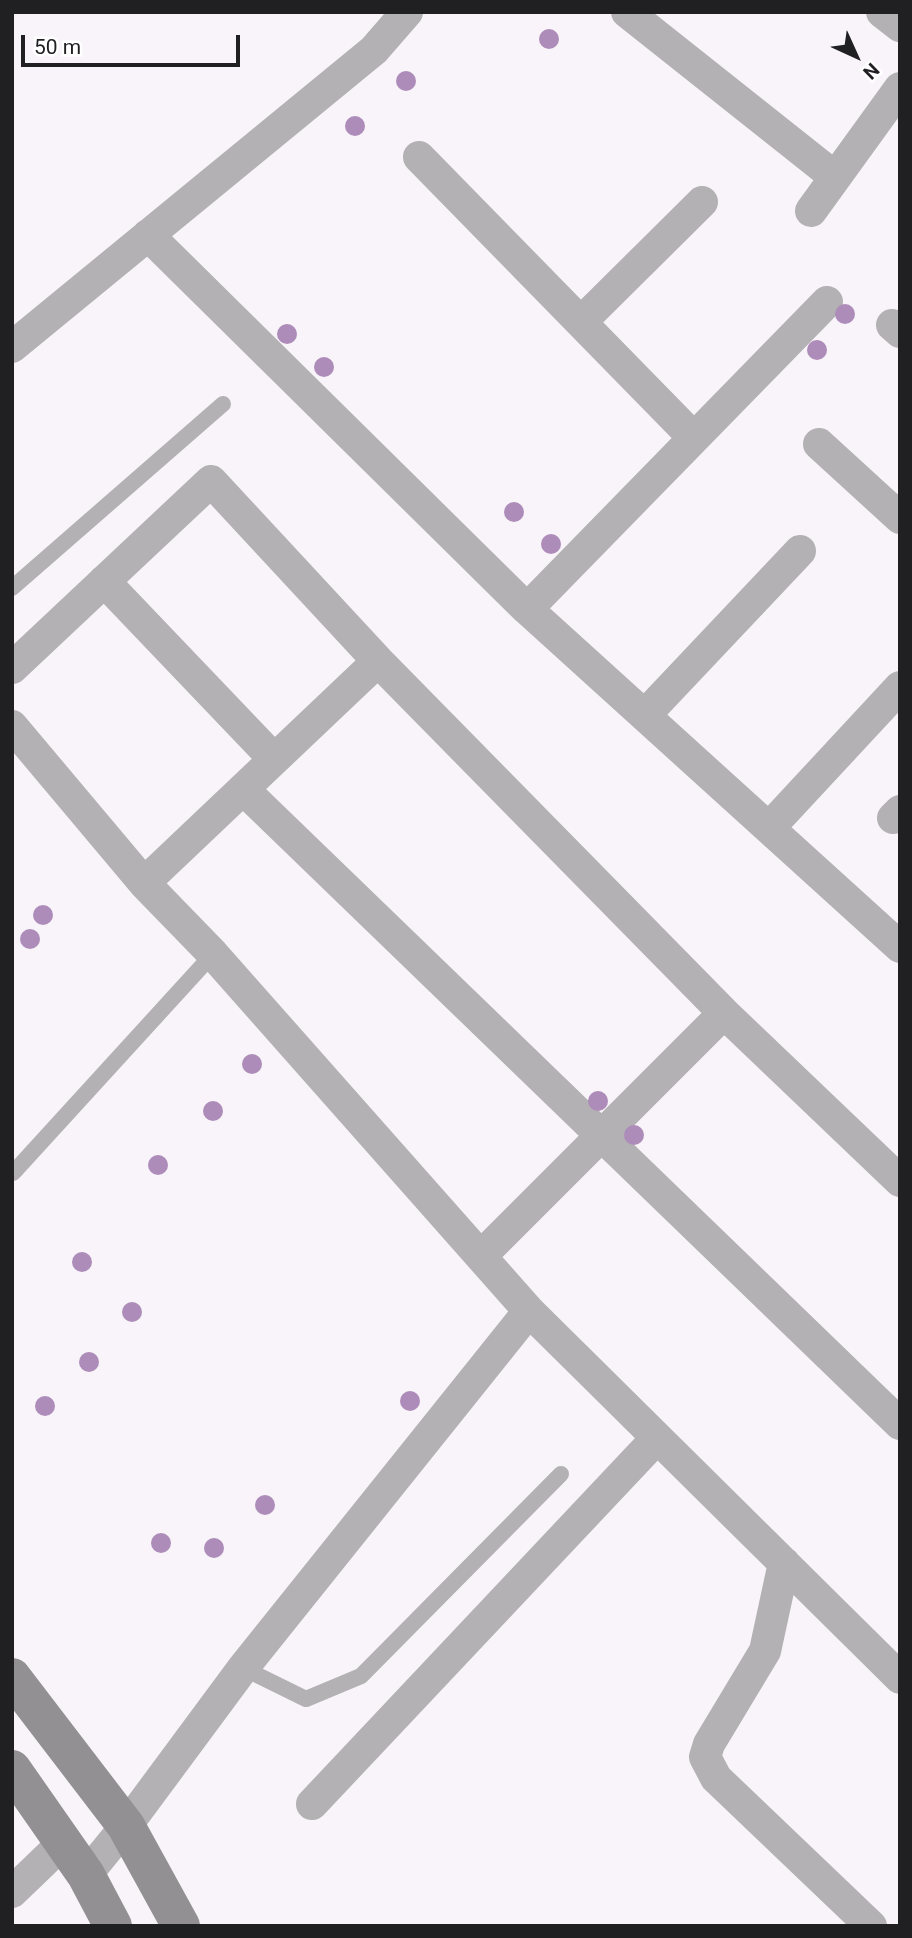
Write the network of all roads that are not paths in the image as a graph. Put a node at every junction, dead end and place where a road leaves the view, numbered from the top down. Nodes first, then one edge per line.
1 (407, 12) edge
2 (627, 12) edge
3 (882, 12) edge
4 (900, 26) edge
5 (900, 88) edge
6 (419, 157) dead end
7 (835, 177) junction
8 (702, 202) dead end
9 (811, 211) dead end
10 (148, 235) junction
11 (827, 302) dead end
12 (581, 322) junction
13 (12, 346) edge
14 (223, 404) dead end
15 (694, 438) junction
16 (819, 444) dead end
17 (900, 517) edge
18 (800, 551) dead end
19 (104, 581) junction
20 (12, 588) edge
21 (527, 608) junction
22 (378, 661) junction
23 (12, 668) edge
24 (900, 688) edge
25 (645, 715) junction
26 (12, 726) edge
27 (274, 760) junction
28 (243, 789) junction
29 (769, 828) junction
30 (144, 883) junction
31 (900, 947) edge
32 (213, 954) junction
33 (724, 1013) junction
34 (601, 1136) junction
35 (13, 1173) edge
36 (900, 1181) edge
37 (481, 1256) junction
38 (529, 1311) junction
39 (900, 1424) edge
40 (657, 1438) junction
41 (561, 1474) dead end
42 (784, 1563) junction
43 (243, 1668) junction
44 (12, 1677) edge
45 (900, 1678) edge
46 (12, 1769) edge
47 (312, 1804) dead end
48 (126, 1826) junction
49 (64, 1842) junction
50 (86, 1875) junction
51 (12, 1892) edge
52 (113, 1926) edge
53 (181, 1926) edge
54 (871, 1926) edge

1 - 10 street
2 - 7 street
3 - 4 street
5 - 7 street
6 - 12 street
7 - 9 street
8 - 12 street
10 - 13 street
10 - 21 street
11 - 15 street
12 - 15 street
14 - 20 lane
15 - 21 street
16 - 17 street
18 - 25 street
19 - 22 street
19 - 23 street
19 - 27 street
21 - 25 street
22 - 27 street
22 - 33 street
24 - 29 street
25 - 29 street
26 - 30 street
27 - 28 street
28 - 30 street
28 - 34 street
29 - 31 street
30 - 32 street
32 - 35 lane
32 - 37 street
33 - 34 street
33 - 36 street
34 - 37 street
34 - 39 street
37 - 38 street
38 - 40 street
38 - 43 street
40 - 42 street
40 - 47 street
41 - 43 lane
42 - 45 street
42 - 54 street
43 - 48 street
44 - 48 main road
46 - 49 main road
48 - 50 street
48 - 53 main road
49 - 50 main road
49 - 51 street
50 - 52 main road

